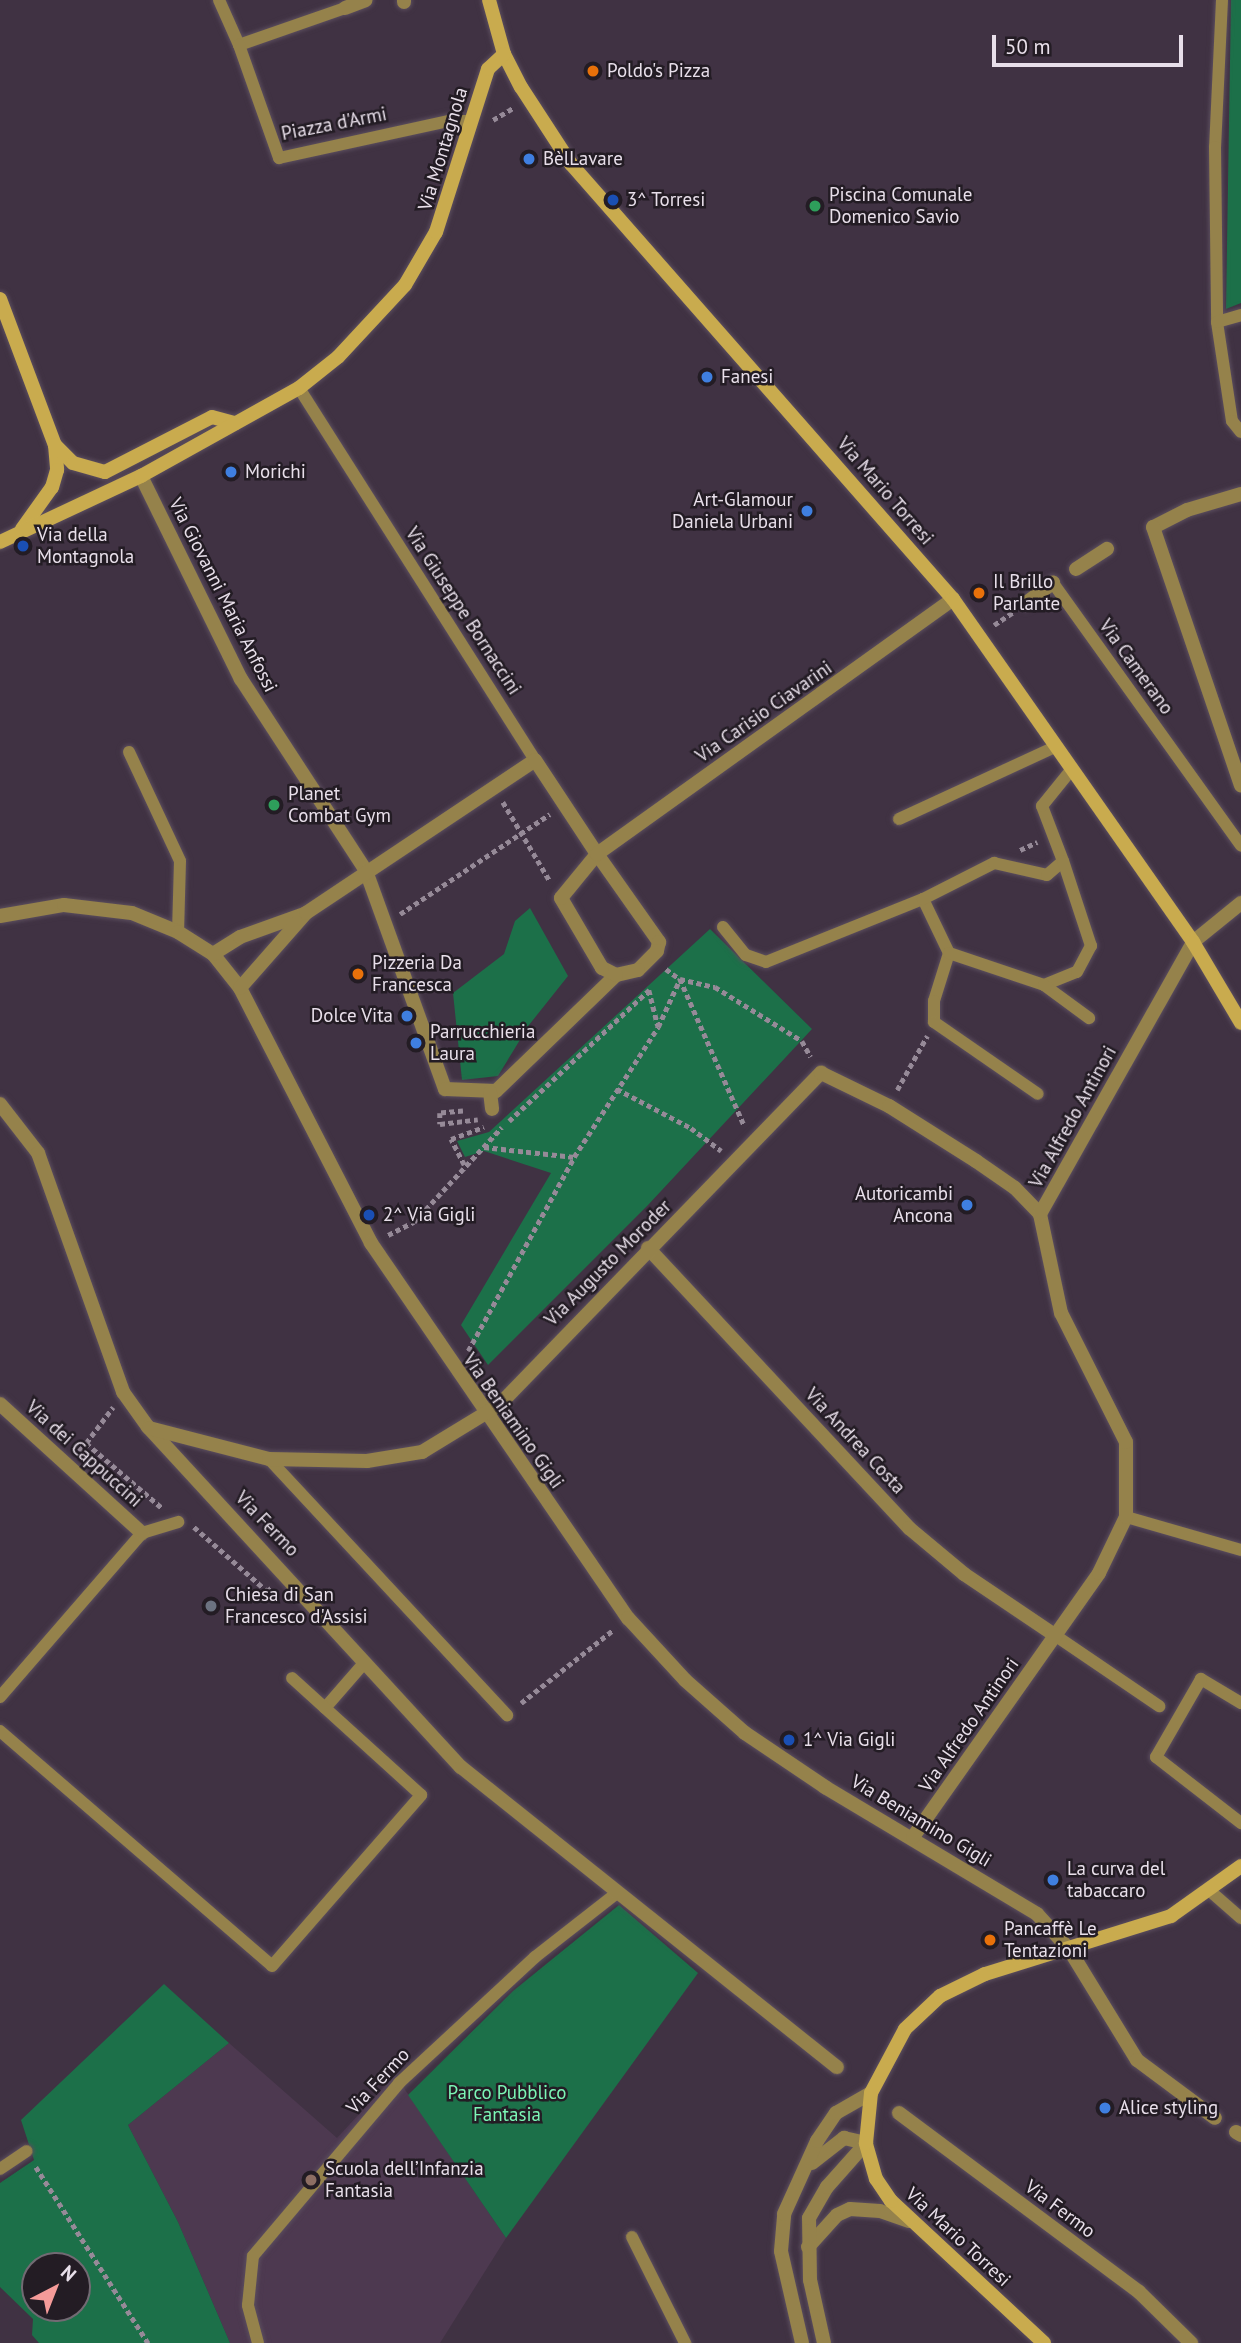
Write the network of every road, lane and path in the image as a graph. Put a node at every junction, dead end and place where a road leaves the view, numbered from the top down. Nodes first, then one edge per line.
1 (219, 0) edge
2 (366, 0) edge
3 (489, 0) edge
4 (1222, 0) edge
5 (345, 8) joint
6 (239, 46) junction
7 (504, 54) junction
8 (514, 108) dead end
9 (493, 120) dead end
10 (471, 121) junction
11 (0, 299) edge
12 (1241, 315) edge
13 (1217, 322) junction
14 (299, 388) junction
15 (235, 423) junction
16 (1241, 432) edge
17 (55, 445) junction
18 (141, 476) junction
19 (1241, 494) edge
20 (19, 533) junction
21 (0, 542) edge
22 (1107, 548) dead end
23 (1076, 569) dead end
24 (1053, 583) joint
25 (953, 600) junction
26 (1026, 603) joint
27 (979, 636) junction
28 (1055, 747) junction
29 (129, 752) dead end
30 (535, 760) junction
31 (1072, 769) junction
32 (1241, 785) edge
33 (495, 789) junction
34 (564, 805) junction
35 (899, 819) dead end
36 (521, 832) junction
37 (1241, 846) edge
38 (597, 854) junction
39 (1063, 861) junction
40 (366, 871) junction
41 (561, 898) junction
42 (923, 898) junction
43 (1241, 903) edge
44 (306, 913) junction
45 (0, 916) edge
46 (388, 923) junction
47 (723, 927) dead end
48 (178, 932) junction
49 (1193, 942) junction
50 (948, 953) junction
51 (214, 954) junction
52 (616, 975) junction
53 (680, 979) junction
54 (1044, 985) junction
55 (240, 988) junction
56 (1089, 1017) dead end
57 (934, 1022) junction
58 (1241, 1023) edge
59 (658, 1027) junction
60 (821, 1073) junction
61 (617, 1089) junction
62 (896, 1091) dead end
63 (490, 1092) junction
64 (1038, 1094) dead end
65 (0, 1104) edge
66 (486, 1114) junction
67 (489, 1126) dead end
68 (753, 1145) junction
69 (483, 1147) junction
70 (574, 1157) junction
71 (736, 1163) junction
72 (464, 1165) junction
73 (1040, 1214) junction
74 (371, 1243) junction
75 (648, 1248) junction
76 (449, 1363) junction
77 (124, 1392) junction
78 (0, 1404) edge
79 (486, 1416) junction
80 (148, 1427) junction
81 (86, 1443) junction
82 (269, 1460) junction
83 (67, 1465) junction
84 (1126, 1517) junction
85 (178, 1522) junction
86 (142, 1533) junction
87 (1241, 1550) edge
88 (286, 1572) junction
89 (611, 1631) dead end
90 (1056, 1636) junction
91 (365, 1662) junction
92 (292, 1678) dead end
93 (0, 1697) edge
94 (1241, 1703) edge
95 (1159, 1706) dead end
96 (325, 1708) junction
97 (507, 1715) joint
98 (0, 1731) edge
99 (1241, 1823) edge
100 (913, 1837) junction
101 (1241, 1866) edge
102 (1210, 1891) junction
103 (617, 1893) junction
104 (1241, 1919) edge
105 (1069, 1948) junction
106 (837, 2067) dead end
107 (871, 2093) junction
108 (899, 2113) dead end
109 (1215, 2118) dead end
110 (866, 2143) junction
111 (27, 2151) joint
112 (0, 2169) edge
113 (796, 2183) junction
114 (909, 2221) junction
115 (632, 2236) dead end
116 (808, 2247) junction
117 (148, 2343) edge
118 (258, 2343) edge
119 (685, 2343) edge
120 (802, 2343) edge
121 (824, 2343) edge
122 (1044, 2343) edge
123 (1191, 2343) edge

1 - 6 lane, Piazza d'Armi
2 - 5 street
3 - 7 street, Via Mario Torresi
4 - 13 lane
5 - 6 lane
6 - 10 lane, Piazza d'Armi
7 - 10 street, Via Montagnola
7 - 25 street, Via Mario Torresi
8 - 9 path
10 - 14 street, Via Montagnola
11 - 17 street
12 - 13 lane
13 - 16 lane
14 - 15 street, Via Montagnola
14 - 30 lane, Via Giuseppe Bornaccini
15 - 17 street, Via Montagnola
15 - 18 street, Via Montagnola
17 - 20 street
18 - 20 street, Via Montagnola
18 - 40 street, Via Giovanni Maria Anfossi
19 - 32 street
20 - 21 street, Via Montagnola
22 - 23 street
24 - 26 street, Via Camerano
24 - 37 lane, Via Camerano
25 - 27 street, Via Mario Torresi
25 - 38 street, Via Carisio Ciavarini
26 - 27 path
27 - 28 street, Via Mario Torresi
28 - 31 street, Via Mario Torresi
28 - 35 lane
29 - 48 lane
30 - 33 street
30 - 34 street, Via Giuseppe Bornaccini
31 - 39 lane
31 - 49 street, Via Mario Torresi
33 - 36 path
33 - 40 street
34 - 36 path
34 - 38 street, Via Giuseppe Bornaccini
36 - 41 path
36 - 46 path
38 - 41 street
38 - 52 street, Via Giuseppe Bornaccini
39 - 42 lane
39 - 54 lane
40 - 44 street
40 - 46 street, Via Giovanni Maria Anfossi
41 - 52 street
42 - 47 lane
42 - 50 lane
43 - 49 street
44 - 51 street
44 - 55 street
45 - 48 street, Via Beniamino Gigli
46 - 63 street, Via Giovanni Maria Anfossi
48 - 51 street, Via Beniamino Gigli
49 - 58 street, Via Mario Torresi
49 - 73 street, Via Alfredo Antinori
50 - 54 lane
50 - 57 lane
51 - 55 street, Via Beniamino Gigli
52 - 63 street
53 - 59 path
53 - 60 path
53 - 68 path
54 - 56 lane
55 - 74 street, Via Beniamino Gigli
57 - 62 path
57 - 64 lane
59 - 61 path
59 - 69 path
60 - 68 street, Via Augusto Moroder
60 - 73 street
61 - 70 path
61 - 71 path
63 - 66 street
65 - 77 street, Via Fermo
66 - 66 path
67 - 72 path
68 - 71 street, Via Augusto Moroder
69 - 70 path
69 - 72 path
70 - 76 path
71 - 75 street, Via Augusto Moroder
72 - 74 path
73 - 84 street, Via Alfredo Antinori
74 - 76 street, Via Beniamino Gigli
75 - 79 street, Via Augusto Moroder
75 - 90 street, Via Andrea Costa
76 - 79 street, Via Beniamino Gigli
77 - 80 street, Via Fermo
77 - 81 path
78 - 83 street, Via dei Cappuccini
79 - 82 street, Via Augusto Moroder
79 - 100 street, Via Beniamino Gigli
80 - 82 street, Via Augusto Moroder
80 - 88 street, Via Fermo
81 - 83 path
81 - 85 path
82 - 97 lane
83 - 86 street, Via dei Cappuccini
84 - 87 lane
84 - 90 street, Via Alfredo Antinori
85 - 86 lane, Via dei Cappuccini
85 - 88 path
86 - 93 lane, Via dei Cappuccini
88 - 91 street, Via Fermo
89 - 97 path
90 - 95 lane
90 - 100 street, Via Alfredo Antinori
91 - 96 lane
91 - 103 street, Via Fermo
92 - 96 lane
94 - 99 lane
96 - 98 lane
100 - 105 street, Via Beniamino Gigli
101 - 102 street, Via Mario Torresi
102 - 104 lane
102 - 105 street, Via Mario Torresi
103 - 106 street, Via Fermo
103 - 118 lane, Via Fermo
105 - 107 street, Via Mario Torresi
105 - 109 street, Via Beniamino Gigli
107 - 110 street, Via Mario Torresi
107 - 113 street
108 - 123 street, Via Fermo
110 - 113 street
110 - 114 street, Via Mario Torresi
110 - 116 street
111 - 112 lane
111 - 117 path
113 - 120 street
114 - 116 street
114 - 122 street, Via Mario Torresi
115 - 119 lane
116 - 121 street

